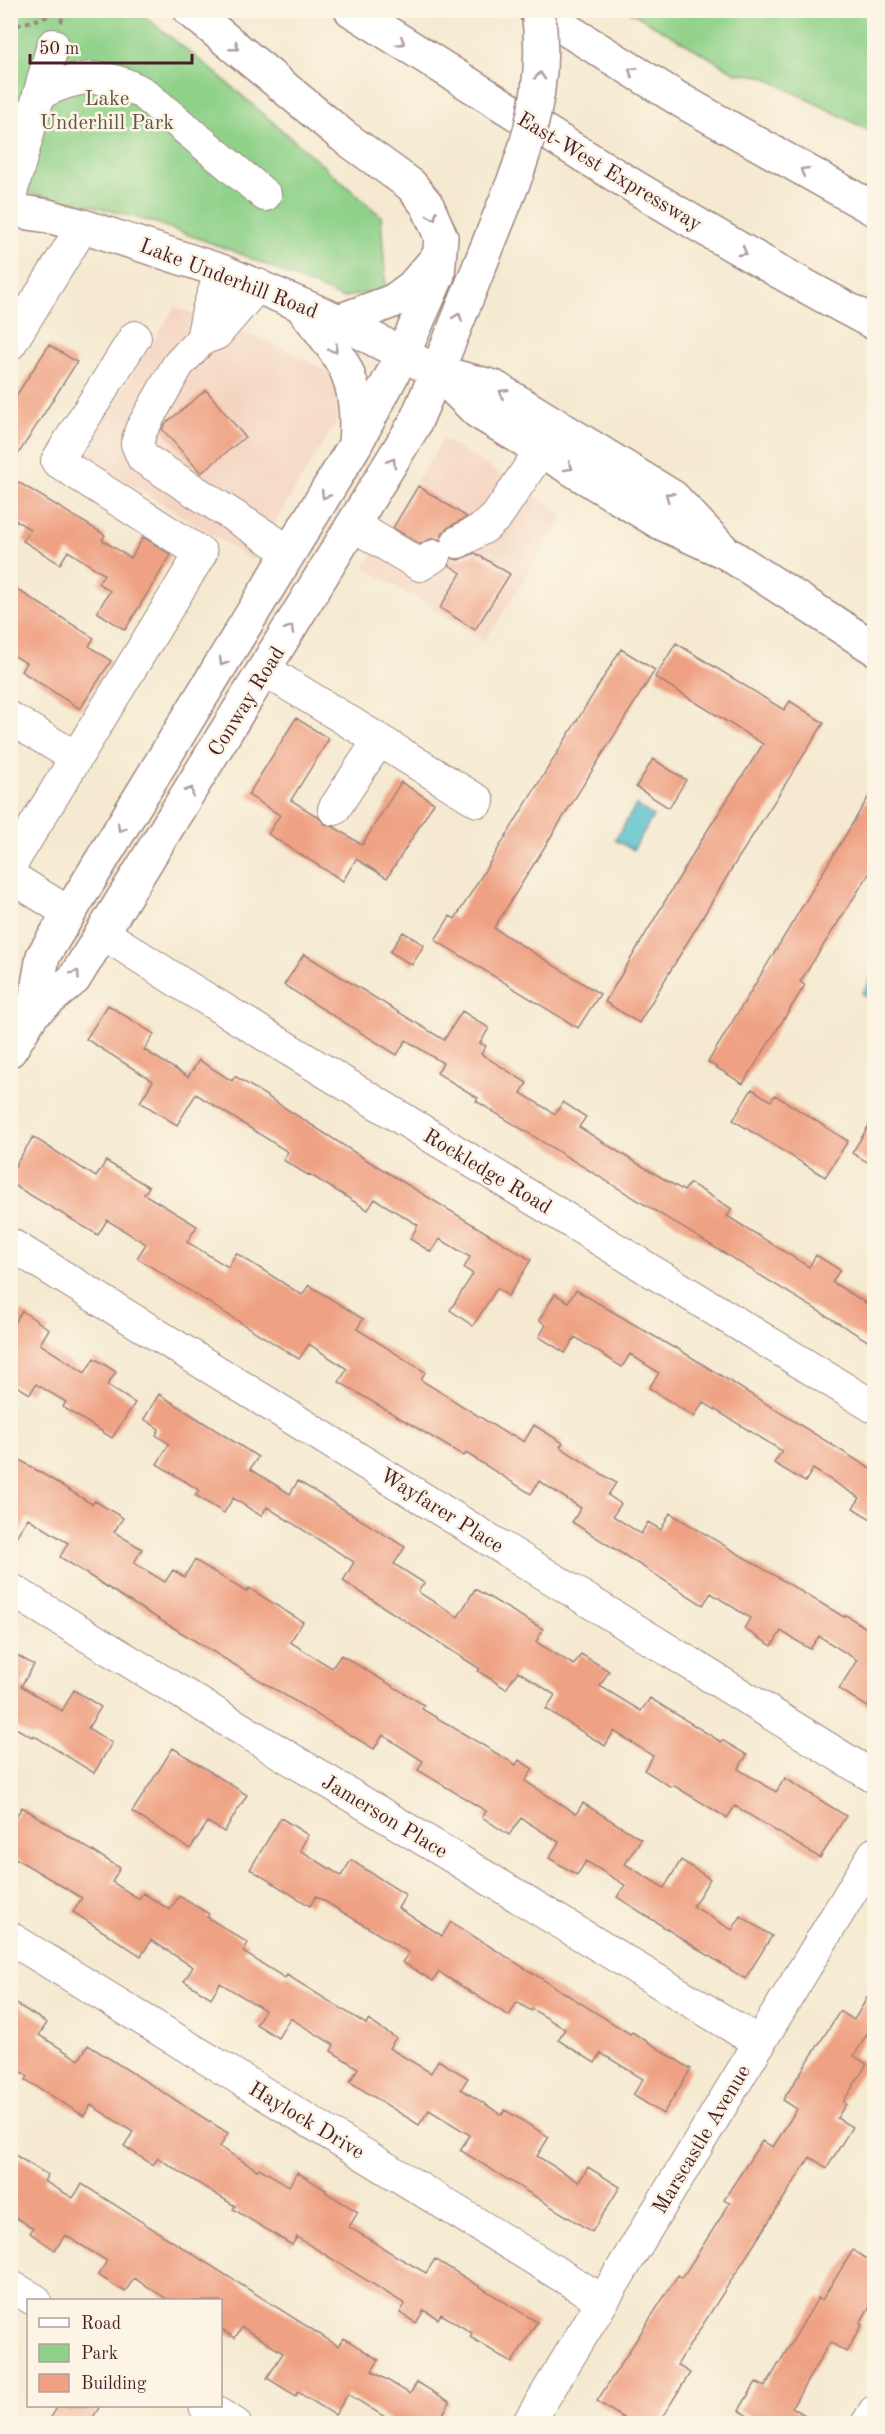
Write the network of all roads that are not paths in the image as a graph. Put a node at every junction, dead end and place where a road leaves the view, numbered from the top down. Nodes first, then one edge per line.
1 (190, 10) edge
2 (351, 10) edge
3 (536, 10) edge
4 (53, 45) dead end
5 (39, 94) junction
6 (265, 195) dead end
7 (10, 197) edge
8 (10, 210) edge
9 (874, 210) edge
10 (82, 226) junction
11 (441, 254) junction
12 (221, 271) junction
13 (258, 285) junction
14 (298, 303) junction
15 (339, 321) junction
16 (874, 323) edge
17 (135, 337) dead end
18 (202, 339) junction
19 (10, 344) edge
20 (403, 354) junction
21 (437, 372) junction
22 (355, 445) junction
23 (541, 450) junction
24 (353, 525) junction
25 (290, 552) junction
26 (725, 552) junction
27 (874, 648) edge
28 (265, 670) junction
29 (10, 718) edge
30 (379, 740) junction
31 (75, 757) junction
32 (478, 801) dead end
33 (334, 809) dead end
34 (10, 866) edge
35 (10, 876) edge
36 (69, 913) junction
37 (103, 933) junction
38 (33, 1013) junction
39 (10, 1050) edge
40 (10, 1244) edge
41 (874, 1407) edge
42 (10, 1588) edge
43 (874, 1777) edge
44 (874, 1854) edge
45 (10, 1938) edge
46 (759, 2043) junction
47 (10, 2286) edge
48 (32, 2299) edge
49 (603, 2301) junction
50 (208, 2407) edge
51 (874, 2412) edge
52 (537, 2420) edge
53 (235, 2424) edge
54 (867, 2424) edge

1 -> 11 main road
2 -> 16 main road, East-West Expressway
9 -> 3 main road
21 -> 3 main road, Conway Road, bridge
4 - 5 street
5 - 6 street
5 - 7 street
8 - 10 main road, Lake Underhill Road
10 - 12 main road, Lake Underhill Road
10 - 19 street
11 - 15 main road
11 - 20 main road, Conway Road
12 - 13 main road, Lake Underhill Road
12 - 18 street
13 - 14 main road, Lake Underhill Road
13 - 18 street
14 - 15 main road, Lake Underhill Road
14 -> 22 main road
15 - 20 main road, Lake Underhill Road
17 - 31 street
18 - 25 street
20 - 21 main road, Lake Underhill Road
20 - 22 main road, Conway Road
21 - 23 main road, Lake Underhill Road
24 -> 21 main road, Conway Road
26 -> 21 main road, Lake Underhill Road
22 -> 25 main road, Conway Road
23 - 24 street
23 -> 26 main road, Lake Underhill Road
28 -> 24 main road, Conway Road
25 -> 36 main road, Conway Road
26 - 27 main road, Lake Underhill Road
28 - 30 street
37 -> 28 main road, Conway Road
29 - 31 street
30 - 32 street
30 - 33 street
31 - 34 street
35 - 36 street
36 - 38 main road, Conway Road
38 -> 37 main road, Conway Road
37 - 41 street, Rockledge Road
38 - 39 main road, Conway Road
40 - 43 street, Wayfarer Place
42 - 46 street, Jamerson Place
44 - 46 street, Marscastle Avenue
45 - 49 street, Haylock Drive
46 - 49 street, Marscastle Avenue
47 - 48 street
49 - 52 street, Marscastle Avenue
50 - 53 street
51 - 54 street

